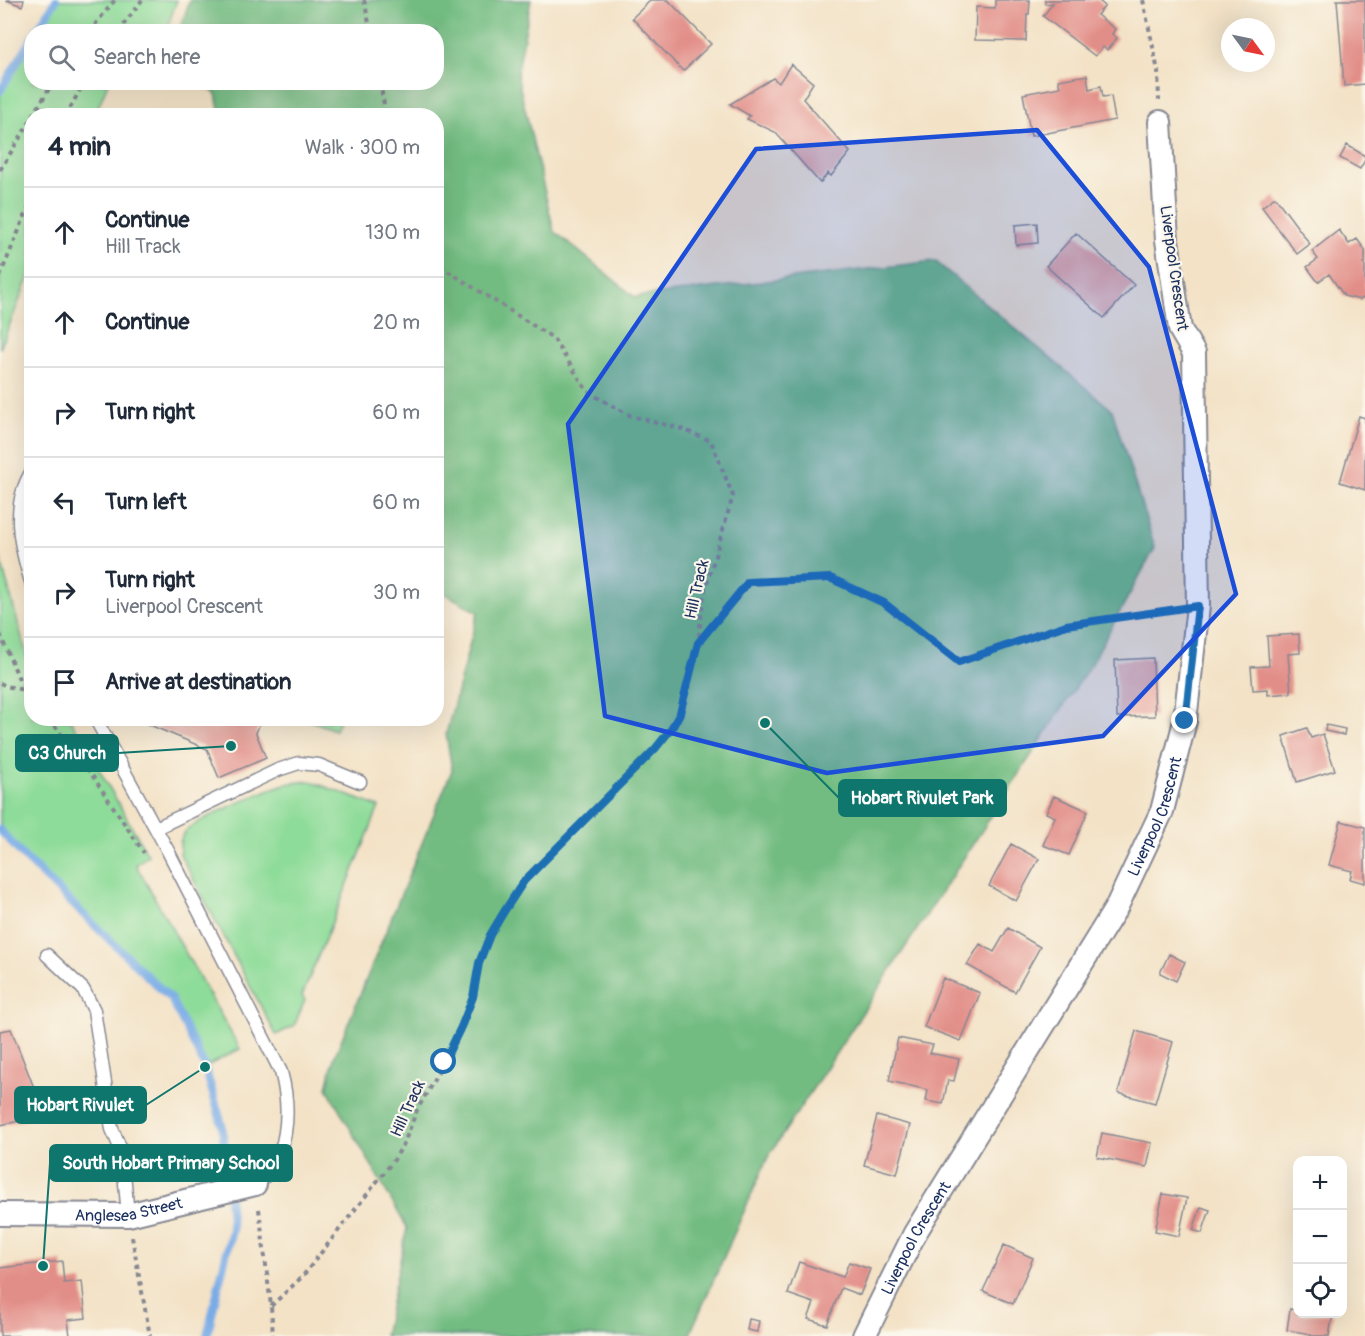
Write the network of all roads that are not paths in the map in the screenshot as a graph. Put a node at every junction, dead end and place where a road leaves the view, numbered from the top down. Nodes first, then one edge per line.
1 (1160, 122) road end
2 (24, 488) edge
3 (24, 559) edge
4 (99, 726) edge
5 (360, 782) dead end
6 (156, 828) junction
7 (47, 955) dead end
8 (255, 1184) joint
9 (0, 1214) edge
10 (128, 1215) junction
11 (864, 1336) edge

1 - 11 street, Liverpool Crescent
2 - 3 lane
4 - 6 lane
5 - 6 lane
6 - 8 lane
7 - 10 lane
8 - 10 street, Anglesea Street
9 - 10 street, Anglesea Street

